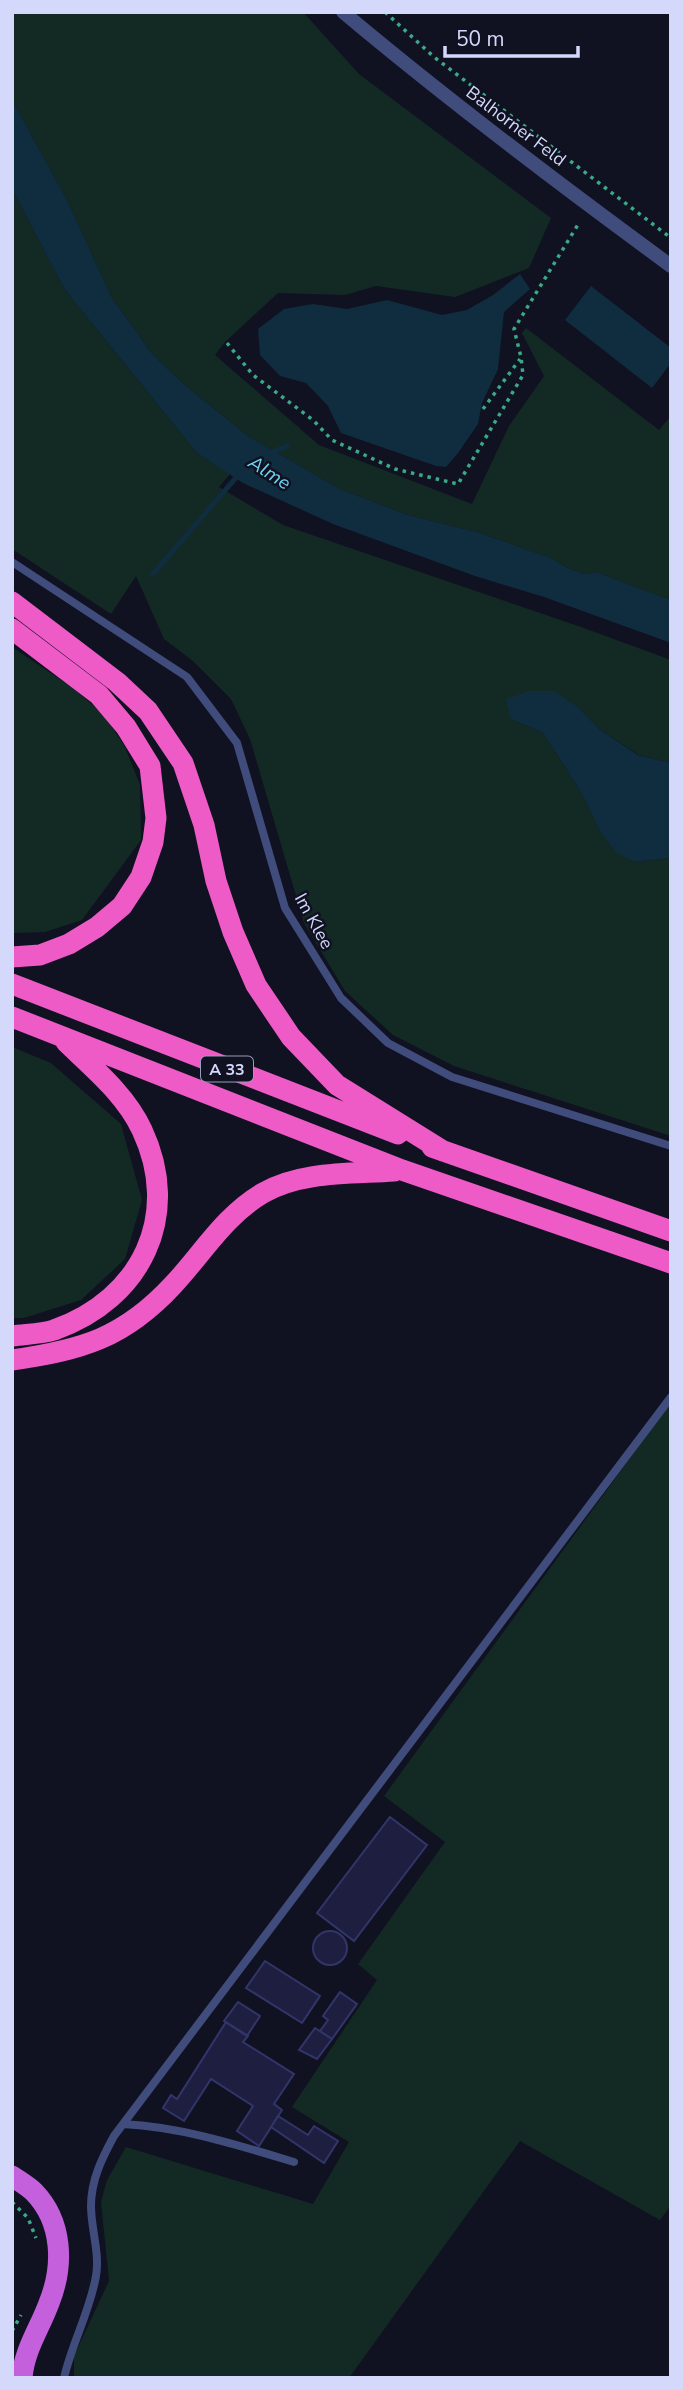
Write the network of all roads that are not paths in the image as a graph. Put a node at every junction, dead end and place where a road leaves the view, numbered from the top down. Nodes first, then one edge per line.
1 (343, 12) edge
2 (671, 266) edge
3 (12, 562) edge
4 (12, 602) edge
5 (12, 629) edge
6 (12, 957) edge
7 (12, 984) edge
8 (12, 1017) edge
9 (60, 1035) junction
10 (671, 1146) edge
11 (443, 1151) junction
12 (402, 1170) junction
13 (671, 1231) edge
14 (671, 1263) edge
15 (12, 1336) edge
16 (12, 1360) edge
17 (671, 1397) edge
18 (123, 2124) junction
19 (294, 2162) dead end
20 (12, 2176) edge
21 (19, 2369) edge
22 (64, 2378) edge

1 - 2 street, Balhorner Feld
3 - 10 lane, Im Klee
4 - 11 highway
5 - 6 highway
7 - 11 highway, A 33
8 - 9 highway, A 33
9 - 12 highway, A 33
9 - 15 highway
11 - 13 highway, A 33
12 - 14 highway, A 33
12 - 16 highway
17 - 18 lane
18 - 19 lane
18 - 22 lane
20 - 21 highway

